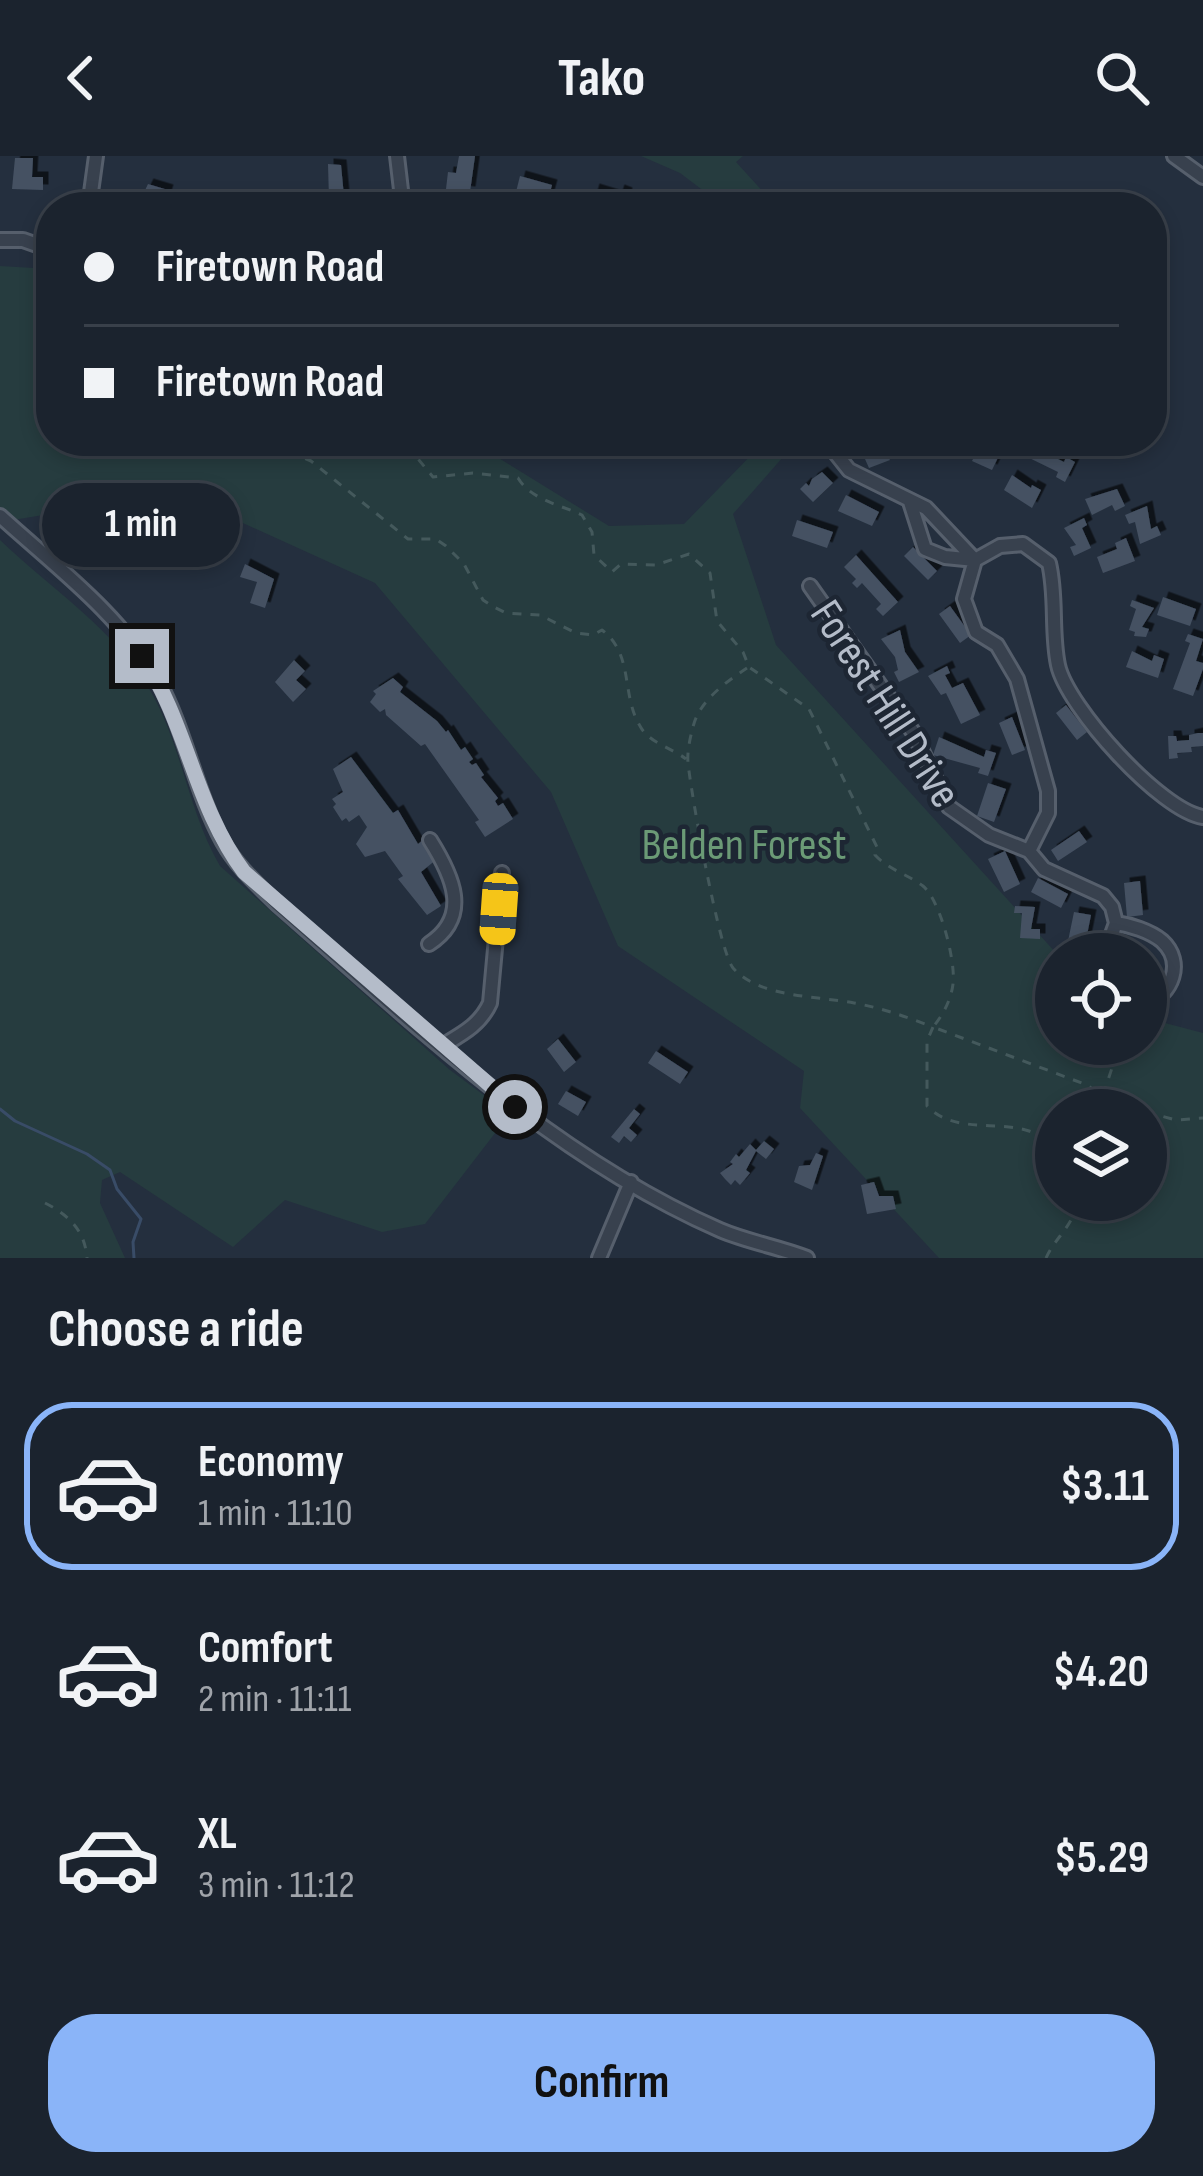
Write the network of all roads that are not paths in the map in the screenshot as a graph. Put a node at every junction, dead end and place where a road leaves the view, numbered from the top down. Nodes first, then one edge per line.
1 (96, 156) edge
2 (398, 156) edge
3 (1174, 156) edge
4 (1203, 177) edge
5 (91, 192) edge
6 (402, 192) edge
7 (0, 240) edge
8 (36, 245) edge
9 (838, 456) edge
10 (910, 502) junction
11 (0, 516) edge
12 (975, 560) junction
13 (810, 586) dead end
14 (1203, 817) edge
15 (430, 840) dead end
16 (1029, 851) junction
17 (502, 873) dead end
18 (1116, 923) junction
19 (1112, 933) edge
20 (1145, 933) edge
21 (429, 944) dead end
22 (1167, 948) edge
23 (1167, 989) edge
24 (442, 1046) junction
25 (631, 1182) junction
26 (598, 1258) edge
27 (807, 1258) edge

1 - 5 street
2 - 6 street
3 - 4 street
7 - 8 street
9 - 10 street
10 - 12 street
10 - 12 street
11 - 24 street
12 - 14 street
12 - 16 street
13 - 16 street, Forest Hill Drive
15 - 21 street
16 - 18 street, Forest Hill Drive
17 - 24 street
18 - 19 street
18 - 20 street, Forest Hill Drive
22 - 23 street, Forest Hill Drive
24 - 25 street
25 - 26 street
25 - 27 street

